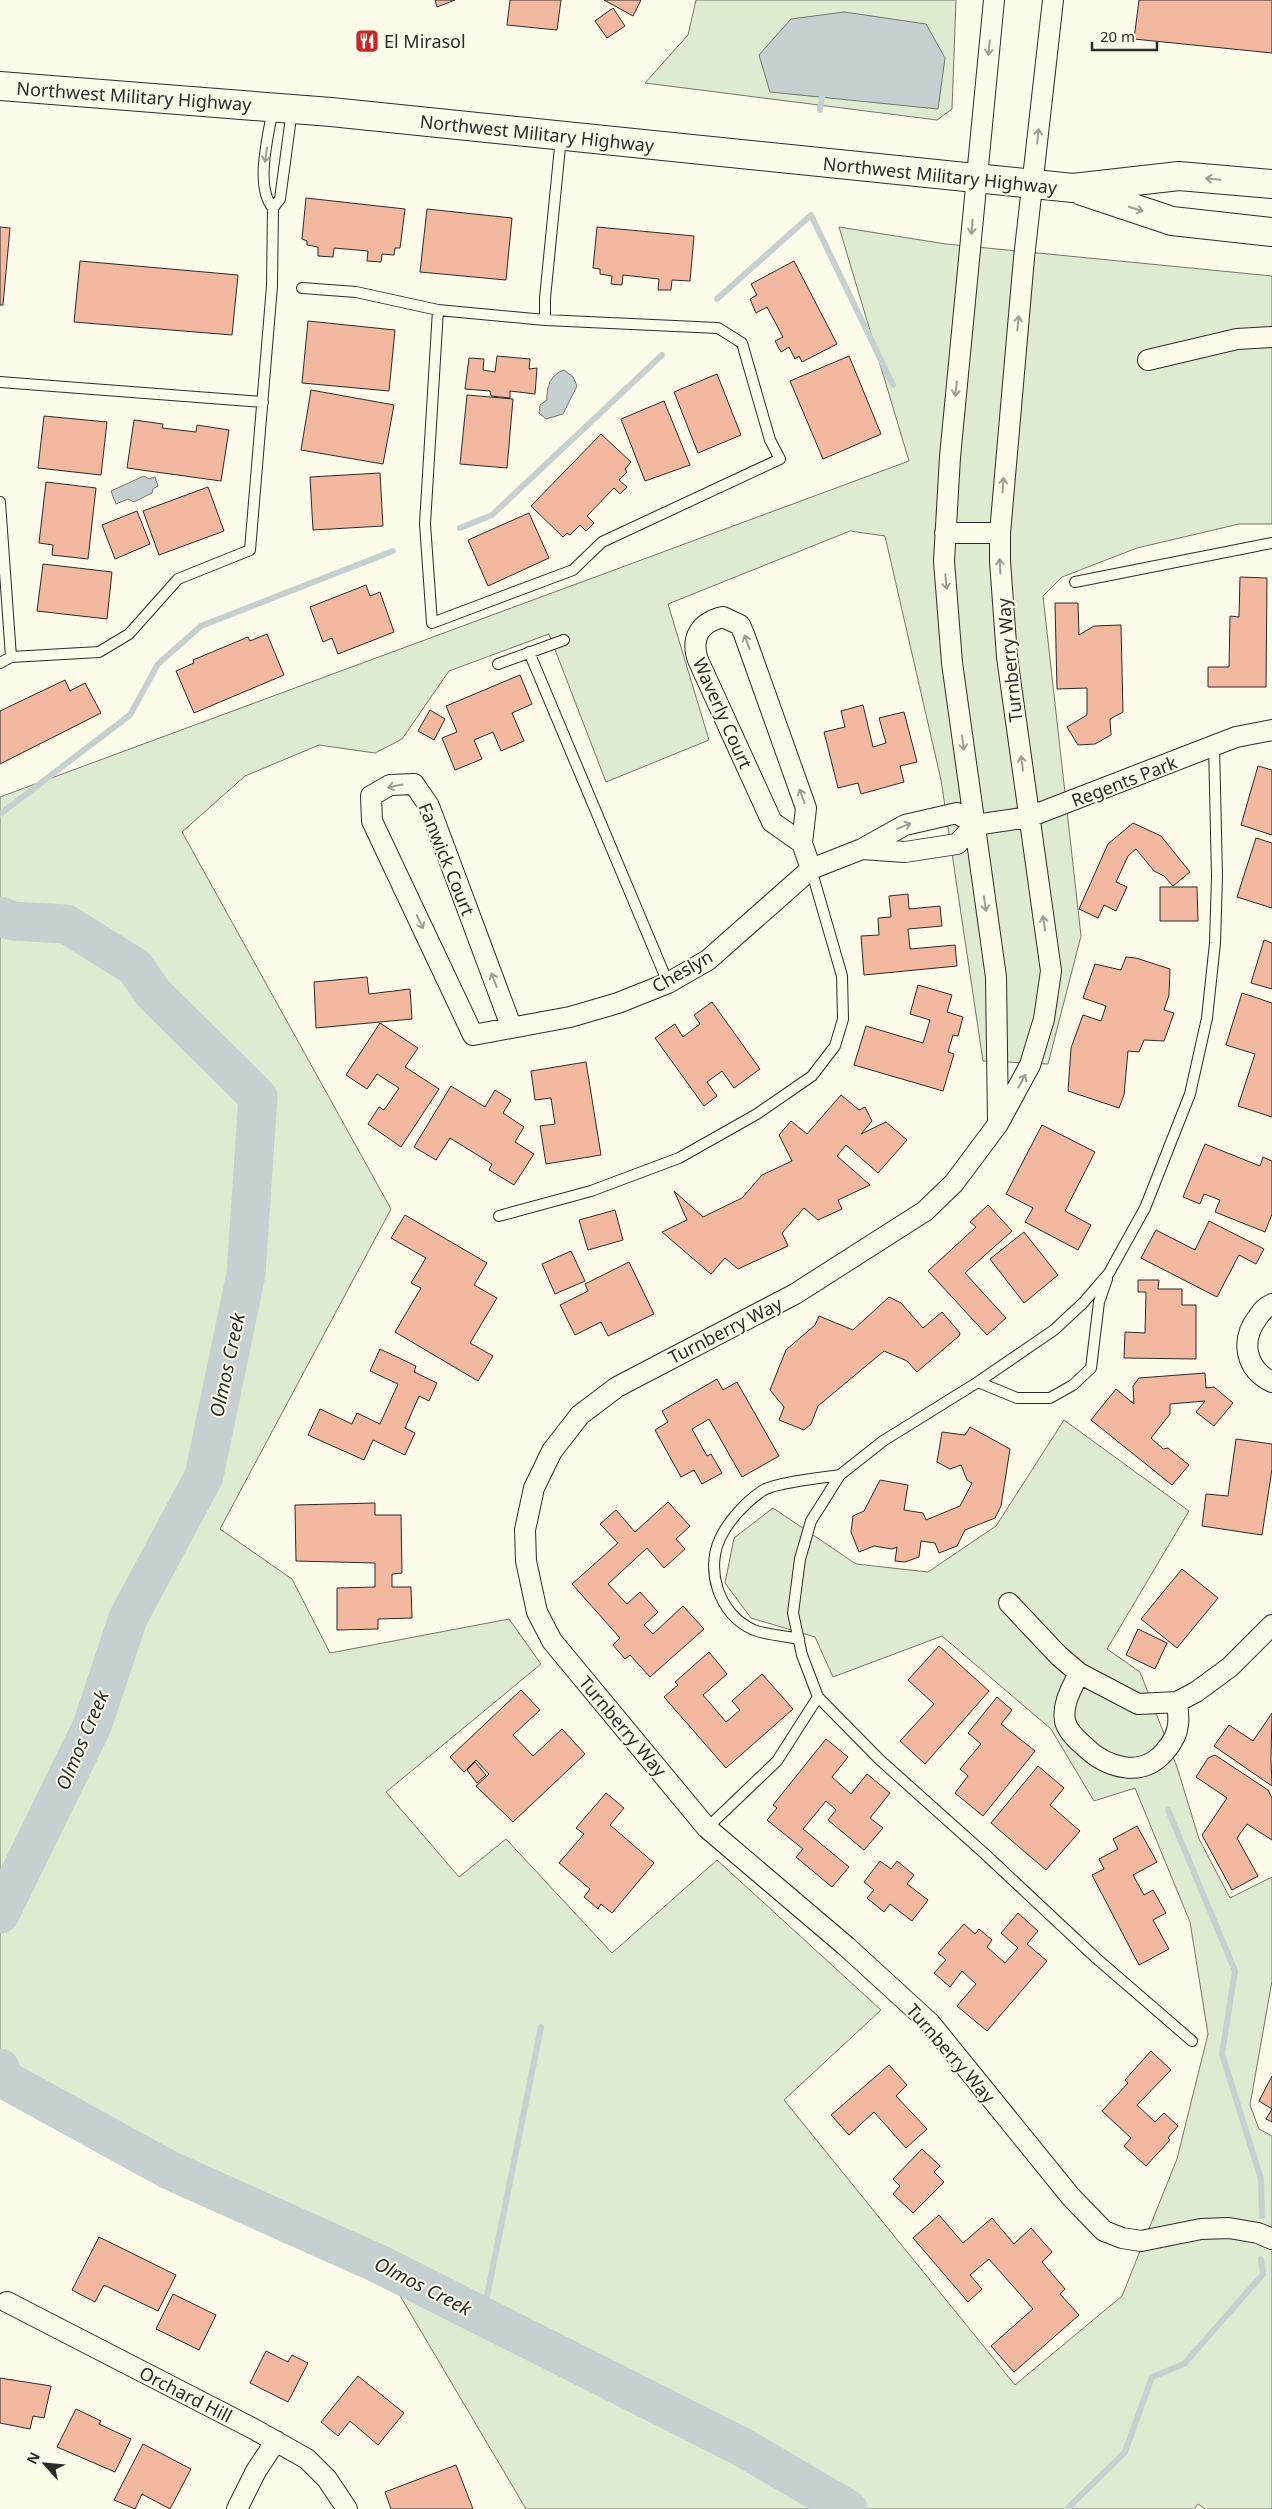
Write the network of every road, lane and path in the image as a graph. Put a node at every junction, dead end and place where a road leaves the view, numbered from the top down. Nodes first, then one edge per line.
1 (994, 0) edge
2 (1054, 0) edge
3 (0, 86) edge
4 (283, 108) junction
5 (561, 136) junction
6 (976, 179) junction
7 (1033, 184) junction
8 (1272, 184) edge
9 (1073, 188) junction
10 (273, 208) junction
11 (1272, 232) edge
12 (302, 288) dead end
13 (438, 310) junction
14 (545, 320) junction
15 (1272, 337) edge
16 (1148, 360) dead end
17 (0, 382) edge
18 (263, 402) junction
19 (0, 502) edge
20 (945, 533) junction
21 (1000, 533) junction
22 (1272, 543) edge
23 (1075, 582) dead end
24 (564, 640) dead end
25 (529, 652) junction
26 (10, 657) junction
27 (0, 663) edge
28 (498, 664) dead end
29 (1272, 730) edge
30 (1214, 745) junction
31 (1029, 818) junction
32 (975, 825) junction
33 (802, 843) junction
34 (862, 849) junction
35 (811, 869) junction
36 (668, 983) junction
37 (512, 1026) junction
38 (473, 1035) joint
39 (998, 1124) junction
40 (499, 1216) dead end
41 (1108, 1273) junction
42 (1272, 1304) edge
43 (978, 1382) junction
44 (1272, 1382) edge
45 (840, 1475) junction
46 (1009, 1603) dead end
47 (1272, 1625) edge
48 (799, 1639) junction
49 (1079, 1673) junction
50 (818, 1697) junction
51 (1177, 1702) junction
52 (707, 1828) junction
53 (1192, 2041) dead end
54 (1272, 2239) edge
55 (7, 2302) dead end
56 (276, 2441) junction
57 (237, 2509) edge
58 (347, 2509) edge

1 -> 6 street
7 -> 2 street, Turnberry Way
3 - 4 main road, Northwest Military Highway
4 - 5 main road, Northwest Military Highway
4 - 10 lane
4 -> 10 lane
5 - 6 main road, Northwest Military Highway
5 - 14 lane
6 - 7 main road, Northwest Military Highway
6 -> 20 street
7 - 9 main road, Northwest Military Highway
21 -> 7 street, Turnberry Way
8 -> 9 main road, Northwest Military Highway
9 -> 11 main road, Northwest Military Highway
10 - 18 lane
12 - 13 lane
13 - 14 lane
13 - 14 lane
15 - 16 street
17 - 18 lane
18 - 26 lane
19 - 26 lane
20 - 21 street
20 -> 32 street
31 -> 21 street, Turnberry Way
22 - 23 lane
24 - 25 lane
25 - 28 lane
25 - 36 lane
26 - 27 lane
29 - 30 street, Regents Park
30 - 31 street, Regents Park
30 - 41 lane
31 - 32 street, Regents Park
39 -> 31 street, Turnberry Way
32 - 34 street, Cheslyn
34 -> 32 street, Cheslyn
32 -> 39 street
33 -> 33 street, Waverly Court
33 - 35 street, Waverly Court
34 - 35 street, Cheslyn
35 - 36 street, Cheslyn
35 - 40 lane
36 - 37 street, Cheslyn
37 - 38 street, Cheslyn
37 -> 38 street, Fanwick Court
39 - 52 street, Turnberry Way
41 - 43 lane
41 - 43 lane
42 - 44 street
43 - 45 lane
45 - 48 lane
45 - 48 lane
46 - 49 street
47 - 51 street
48 - 50 lane
49 - 51 street
49 - 51 street
50 - 52 lane
50 - 53 lane
52 - 54 street, Turnberry Way
55 - 56 street, Orchard Hill
56 - 57 street
56 - 58 street, Orchard Hill

